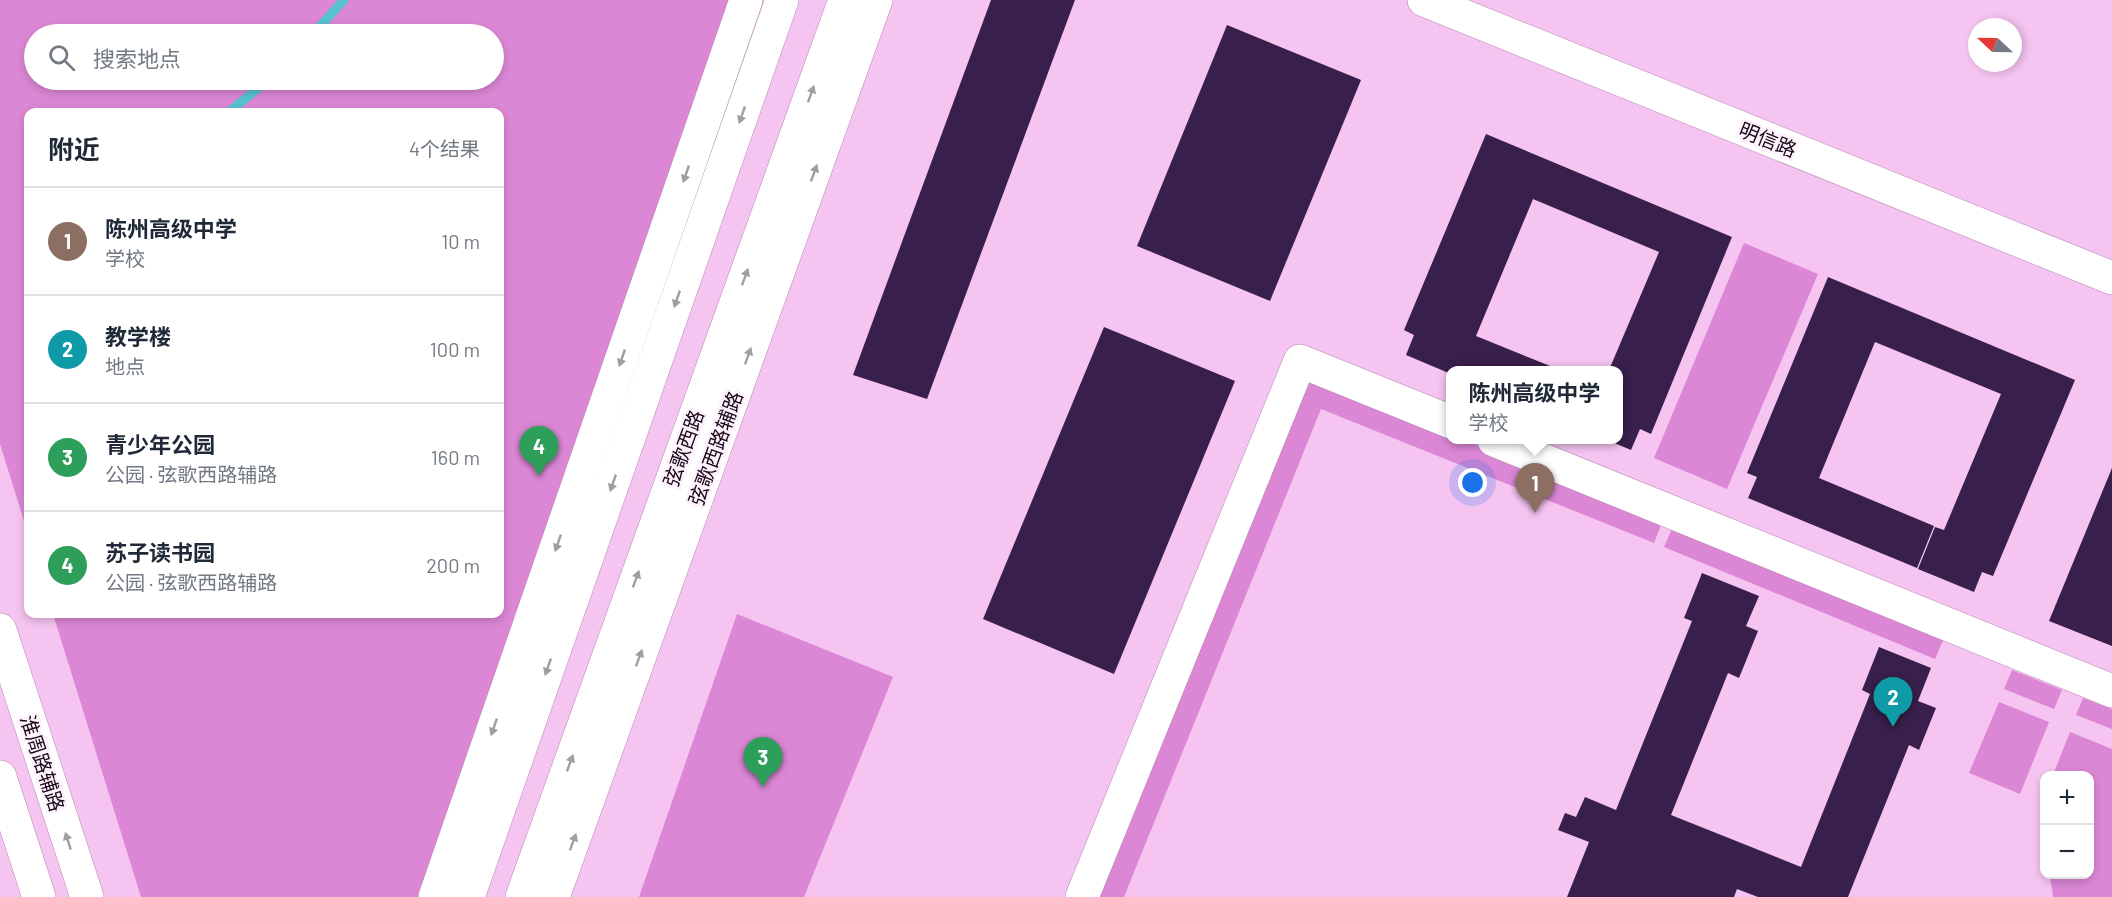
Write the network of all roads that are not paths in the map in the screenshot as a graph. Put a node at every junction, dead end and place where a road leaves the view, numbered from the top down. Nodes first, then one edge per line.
1 (746, 0) edge
2 (782, 0) edge
3 (844, 0) edge
4 (876, 0) edge
5 (1424, 0) edge
6 (2112, 278) edge
7 (1446, 420) edge
8 (1504, 444) edge
9 (0, 630) edge
10 (2112, 691) edge
11 (0, 777) edge
12 (39, 897) edge
13 (87, 897) edge
14 (435, 897) edge
15 (468, 897) edge
16 (522, 897) edge
17 (554, 897) edge
18 (1082, 897) edge

1 -> 14 street
2 -> 15 street
16 -> 3 street, 弦歌西路
17 -> 4 street, 弦歌西路辅路
5 - 6 street, 明信路
7 - 18 street
8 - 10 street
13 -> 9 street, 淮周路辅路
11 - 12 street

